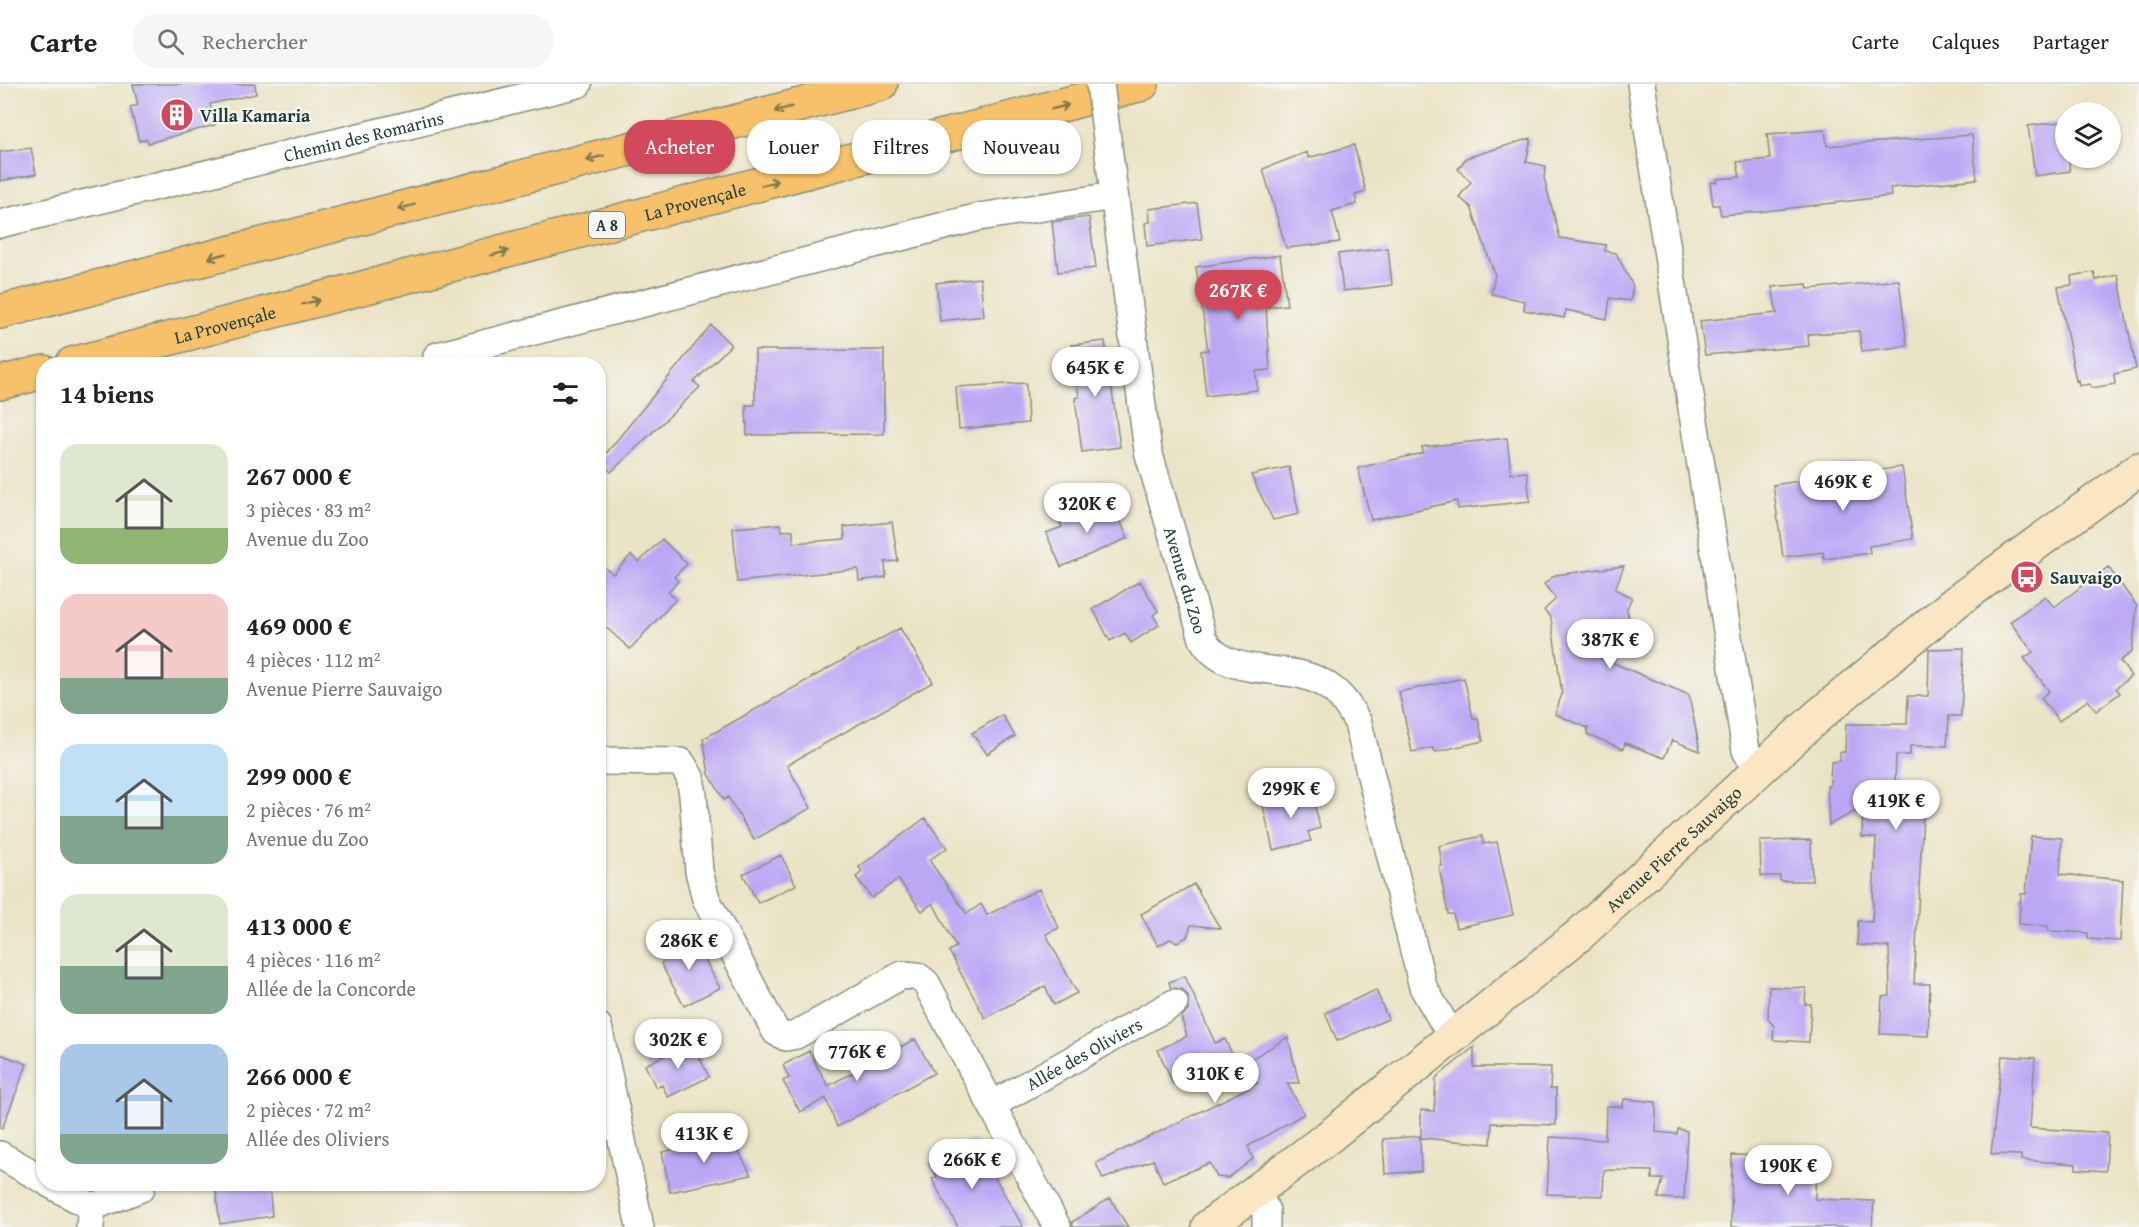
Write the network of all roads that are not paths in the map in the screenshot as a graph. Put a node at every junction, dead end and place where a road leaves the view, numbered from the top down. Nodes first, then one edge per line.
1 (578, 84) edge
2 (881, 84) edge
3 (1100, 84) edge
4 (1142, 84) edge
5 (1641, 84) edge
6 (1112, 183) junction
7 (0, 224) edge
8 (0, 312) edge
9 (438, 356) dead end
10 (99, 357) edge
11 (36, 374) edge
12 (0, 383) edge
13 (2139, 469) edge
14 (606, 760) edge
15 (1760, 769) junction
16 (1174, 1003) dead end
17 (1452, 1037) junction
18 (606, 1064) edge
19 (993, 1104) junction
20 (0, 1155) edge
21 (36, 1175) edge
22 (59, 1191) edge
23 (136, 1191) edge
24 (1257, 1191) junction
25 (91, 1217) edge
26 (640, 1227) edge
27 (1057, 1227) edge
28 (1208, 1227) edge
29 (1266, 1227) edge

1 - 7 street, Chemin des Romarins
2 -> 8 highway
3 - 6 street, Avenue du Zoo, bridge
10 -> 4 highway, La Provençale / A 8
5 - 15 street
6 - 9 street
6 - 17 street, Avenue du Zoo
11 - 12 highway
13 - 15 main road, Avenue Pierre Sauvaigo
14 - 19 street
15 - 17 main road, Avenue Pierre Sauvaigo
16 - 19 street, Allée des Oliviers
17 - 24 main road, Avenue Pierre Sauvaigo
18 - 26 street
19 - 27 street
20 - 21 street
22 - 25 street
23 - 25 street
24 - 28 main road, Avenue Pierre Sauvaigo
24 - 29 street

